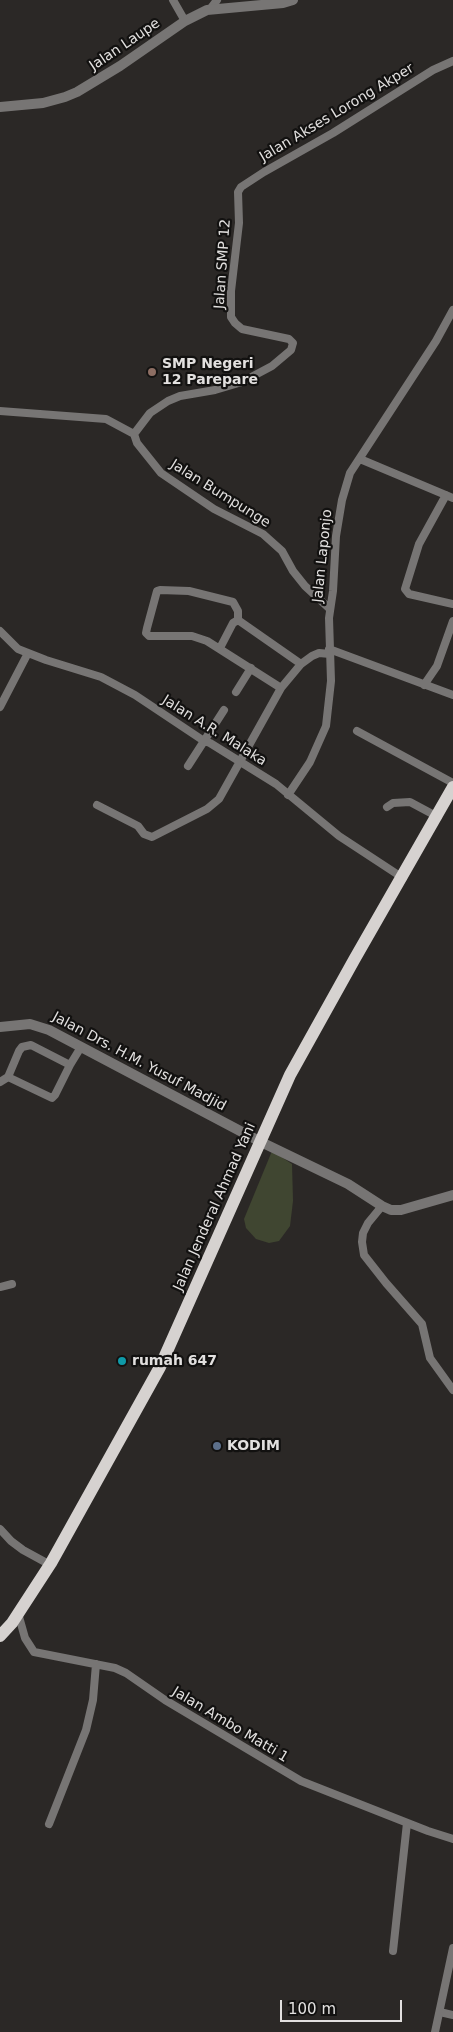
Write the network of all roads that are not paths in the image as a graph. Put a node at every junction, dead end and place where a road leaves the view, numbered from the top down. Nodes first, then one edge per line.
1 (173, 0) edge
2 (293, 0) edge
3 (214, 4) edge
4 (185, 21) junction
5 (453, 61) edge
6 (0, 107) edge
7 (238, 192) joint
8 (453, 310) edge
9 (0, 411) edge
10 (134, 434) junction
11 (360, 459) junction
12 (449, 497) edge
13 (453, 604) edge
14 (330, 609) junction
15 (238, 620) junction
16 (453, 621) edge
17 (0, 631) edge
18 (220, 648) junction
19 (329, 651) junction
20 (28, 653) junction
21 (301, 664) junction
22 (251, 668) junction
23 (424, 685) junction
24 (281, 688) junction
25 (236, 692) dead end
26 (453, 695) edge
27 (0, 707) edge
28 (224, 710) dead end
29 (357, 731) dead end
30 (204, 741) junction
31 (238, 761) junction
32 (188, 766) dead end
33 (453, 783) edge
34 (453, 788) edge
35 (288, 795) junction
36 (97, 806) dead end
37 (387, 807) dead end
38 (438, 817) junction
39 (403, 878) junction
40 (0, 1027) edge
41 (80, 1047) junction
42 (70, 1065) junction
43 (8, 1077) junction
44 (0, 1082) edge
45 (261, 1142) junction
46 (453, 1194) edge
47 (382, 1206) junction
48 (12, 1284) dead end
49 (0, 1287) edge
50 (453, 1390) edge
51 (0, 1529) edge
52 (51, 1563) junction
53 (18, 1613) junction
54 (0, 1636) edge
55 (96, 1664) junction
56 (407, 1823) junction
57 (49, 1824) dead end
58 (453, 1839) edge
59 (453, 1948) edge
60 (393, 1951) dead end
61 (450, 1972) edge
62 (440, 2012) junction
63 (453, 2015) edge
64 (435, 2032) edge

1 - 4 street
2 - 3 street, Jalan Laupe
3 - 4 street, Jalan Laupe
4 - 6 street, Jalan Laupe
5 - 7 street, Jalan Akses Lorong Akper
7 - 10 street, Jalan SMP 12
8 - 11 street, Jalan Laponjo
9 - 10 street
10 - 14 street, Jalan Bumpunge
11 - 12 street
11 - 14 street, Jalan Laponjo
12 - 13 street
14 - 19 street, Jalan Laponjo
15 - 18 street
15 - 18 street
15 - 21 street
16 - 23 street
17 - 20 street, Jalan A.R. Malaka
18 - 22 street
19 - 21 street
19 - 23 street
19 - 35 street, Jalan Laponjo
20 - 27 street
20 - 30 street, Jalan A.R. Malaka
21 - 24 street
22 - 24 street
22 - 25 street
23 - 26 street
24 - 31 street
28 - 30 street
29 - 33 street
30 - 31 street, Jalan A.R. Malaka
30 - 32 street
31 - 35 street, Jalan A.R. Malaka
31 - 36 street
34 - 38 highway, Jalan Jenderal Ahmad Yani
35 - 39 street, Jalan A.R. Malaka
37 - 38 street
38 - 39 highway, Jalan Jenderal Ahmad Yani
39 - 45 highway, Jalan Jenderal Ahmad Yani
40 - 41 street, Jalan Drs. H.M. Yusuf Madjid
41 - 42 street
41 - 45 street, Jalan Drs. H.M. Yusuf Madjid
42 - 43 street
42 - 43 street
43 - 44 street
45 - 47 street, Jalan Drs. H.M. Yusuf Madjid
45 - 52 highway, Jalan Jenderal Ahmad Yani
46 - 47 street
47 - 50 street
48 - 49 street
51 - 52 street
52 - 53 highway, Jalan Jenderal Ahmad Yani
53 - 54 highway, Jalan Jenderal Ahmad Yani
53 - 55 street, Jalan Ambo Matti 1
55 - 56 street, Jalan Ambo Matti 1
55 - 57 street
56 - 58 street, Jalan Ambo Matti 1
56 - 60 street
59 - 61 street
61 - 62 street
62 - 63 street
62 - 64 street

